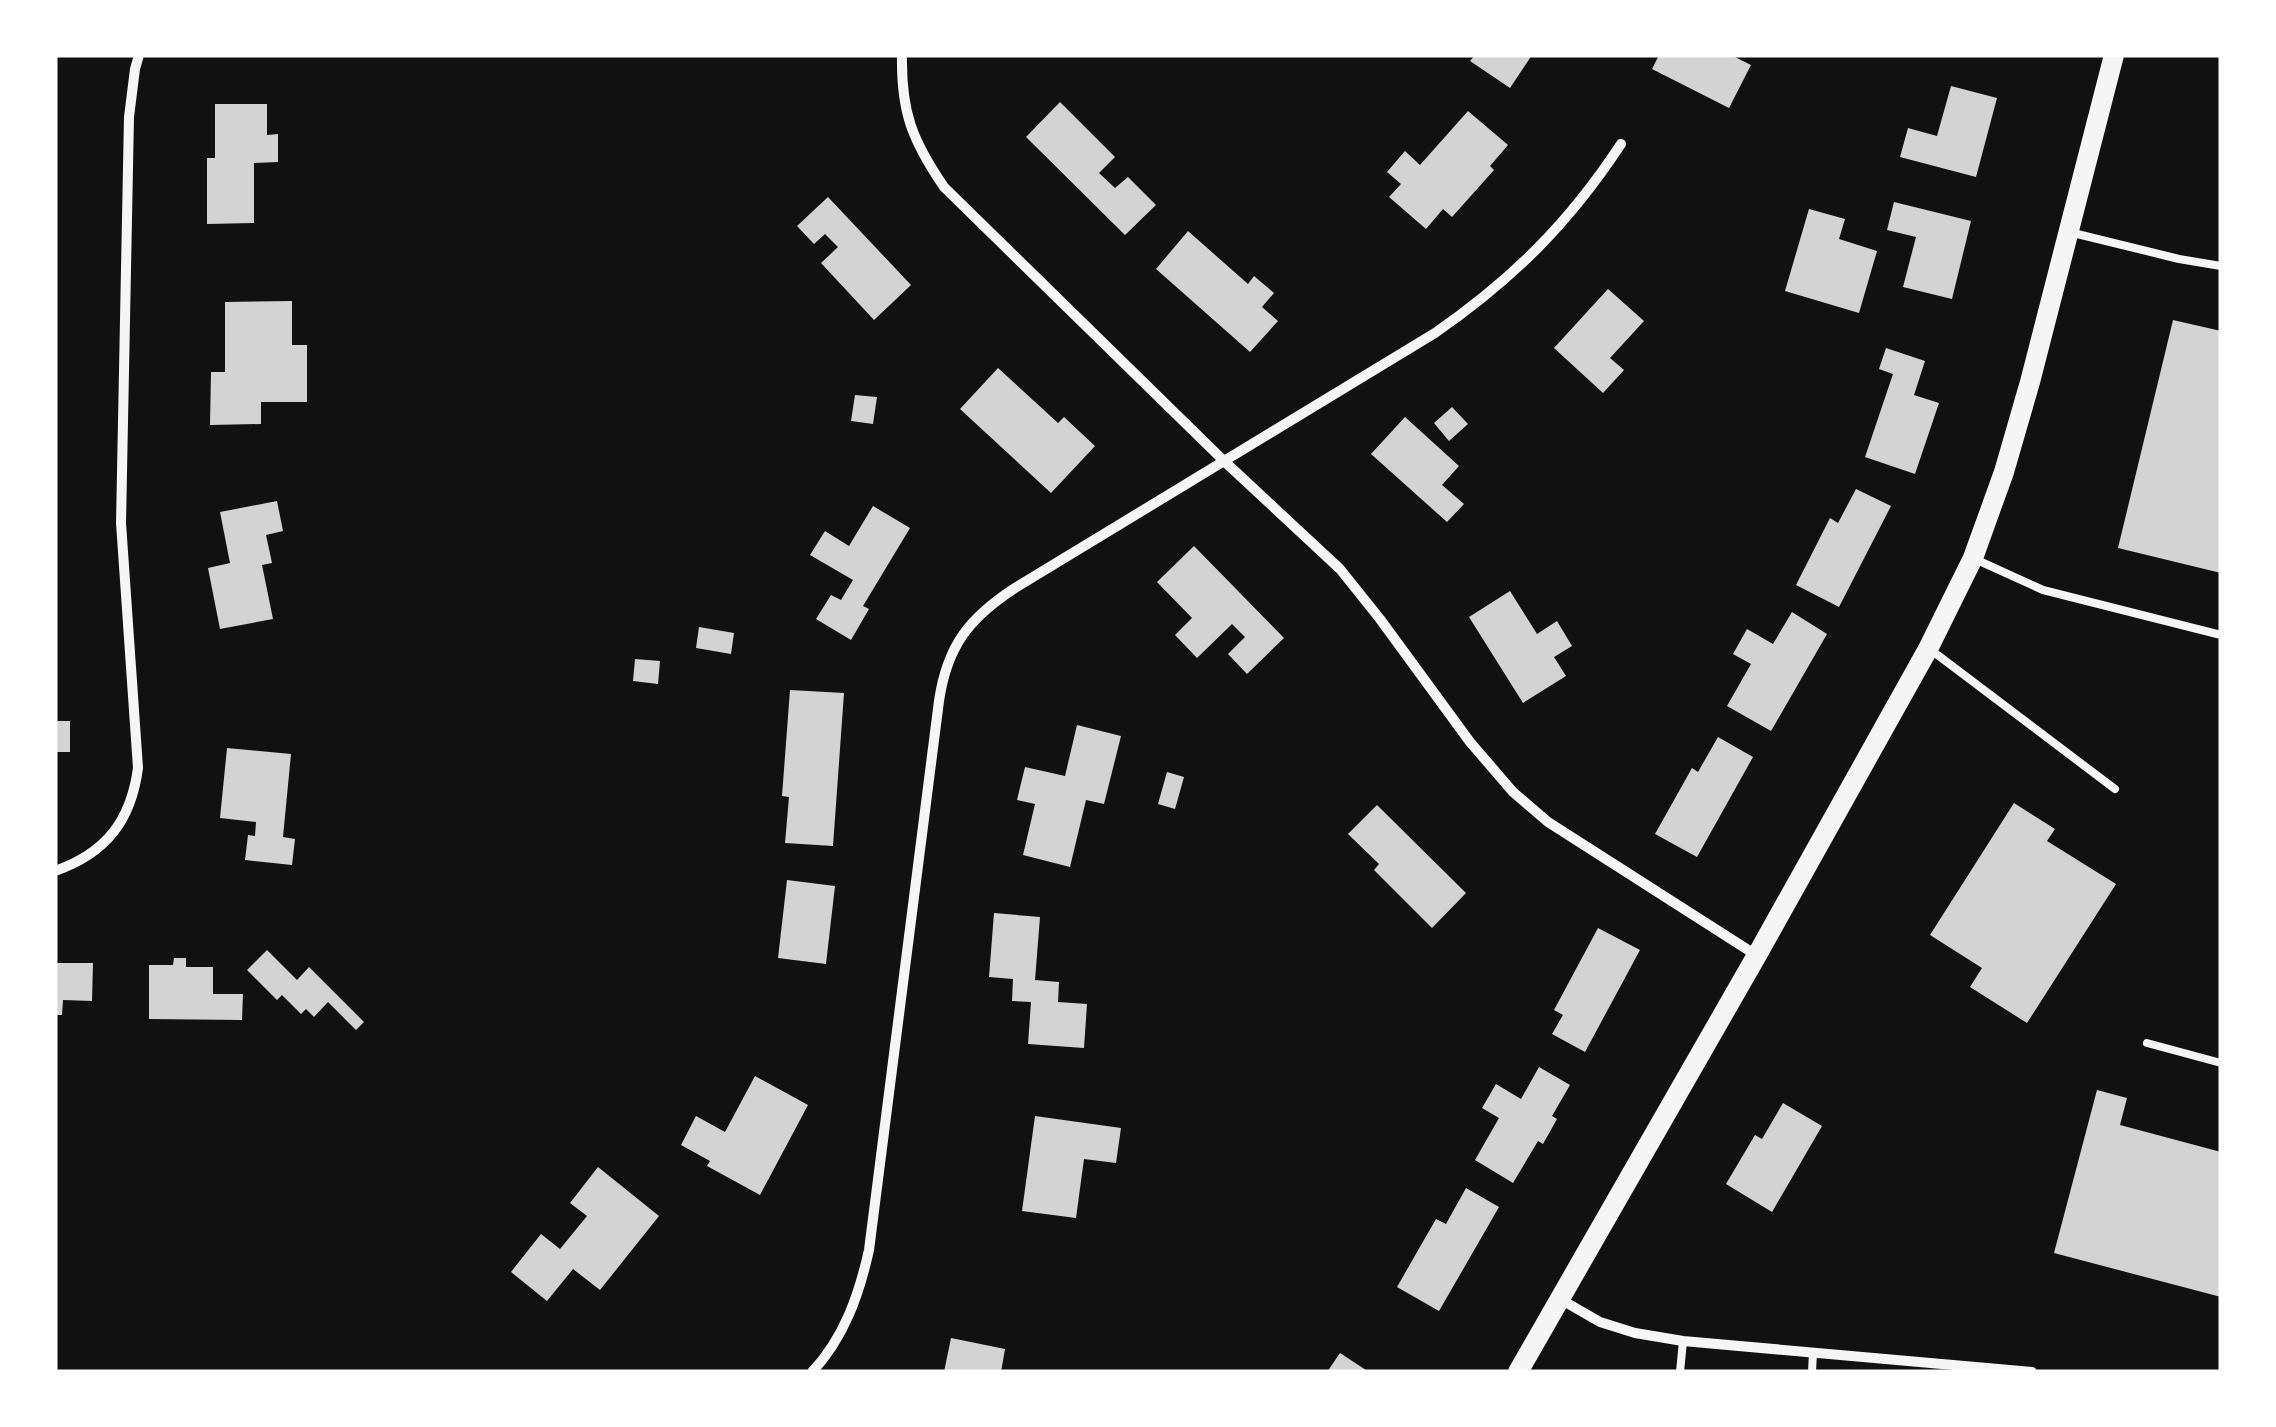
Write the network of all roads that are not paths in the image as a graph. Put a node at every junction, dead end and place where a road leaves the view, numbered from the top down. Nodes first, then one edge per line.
1 (140, 55) edge
2 (902, 55) edge
3 (2114, 55) edge
4 (1621, 144) dead end
5 (2068, 232) junction
6 (2221, 266) edge
7 (1224, 461) junction
8 (1973, 558) junction
9 (2221, 636) edge
10 (1928, 649) junction
11 (2115, 789) dead end
12 (55, 871) edge
13 (1757, 956) junction
14 (2147, 1043) dead end
15 (2221, 1063) edge
16 (1560, 1299) junction
17 (1683, 1341) junction
18 (1813, 1352) junction
19 (812, 1372) edge
20 (1518, 1372) edge
21 (1680, 1372) edge
22 (1812, 1372) edge
23 (2032, 1372) edge

1 - 12 street
2 - 7 street
3 - 5 main road
4 - 7 street
5 - 6 lane
5 - 8 main road
7 - 13 street
7 - 19 street
8 - 9 lane
8 - 10 main road
10 - 11 lane
10 - 13 main road
13 - 16 main road
14 - 15 lane
16 - 17 street
16 - 20 main road
17 - 18 street
17 - 21 lane
18 - 22 lane
18 - 23 street

